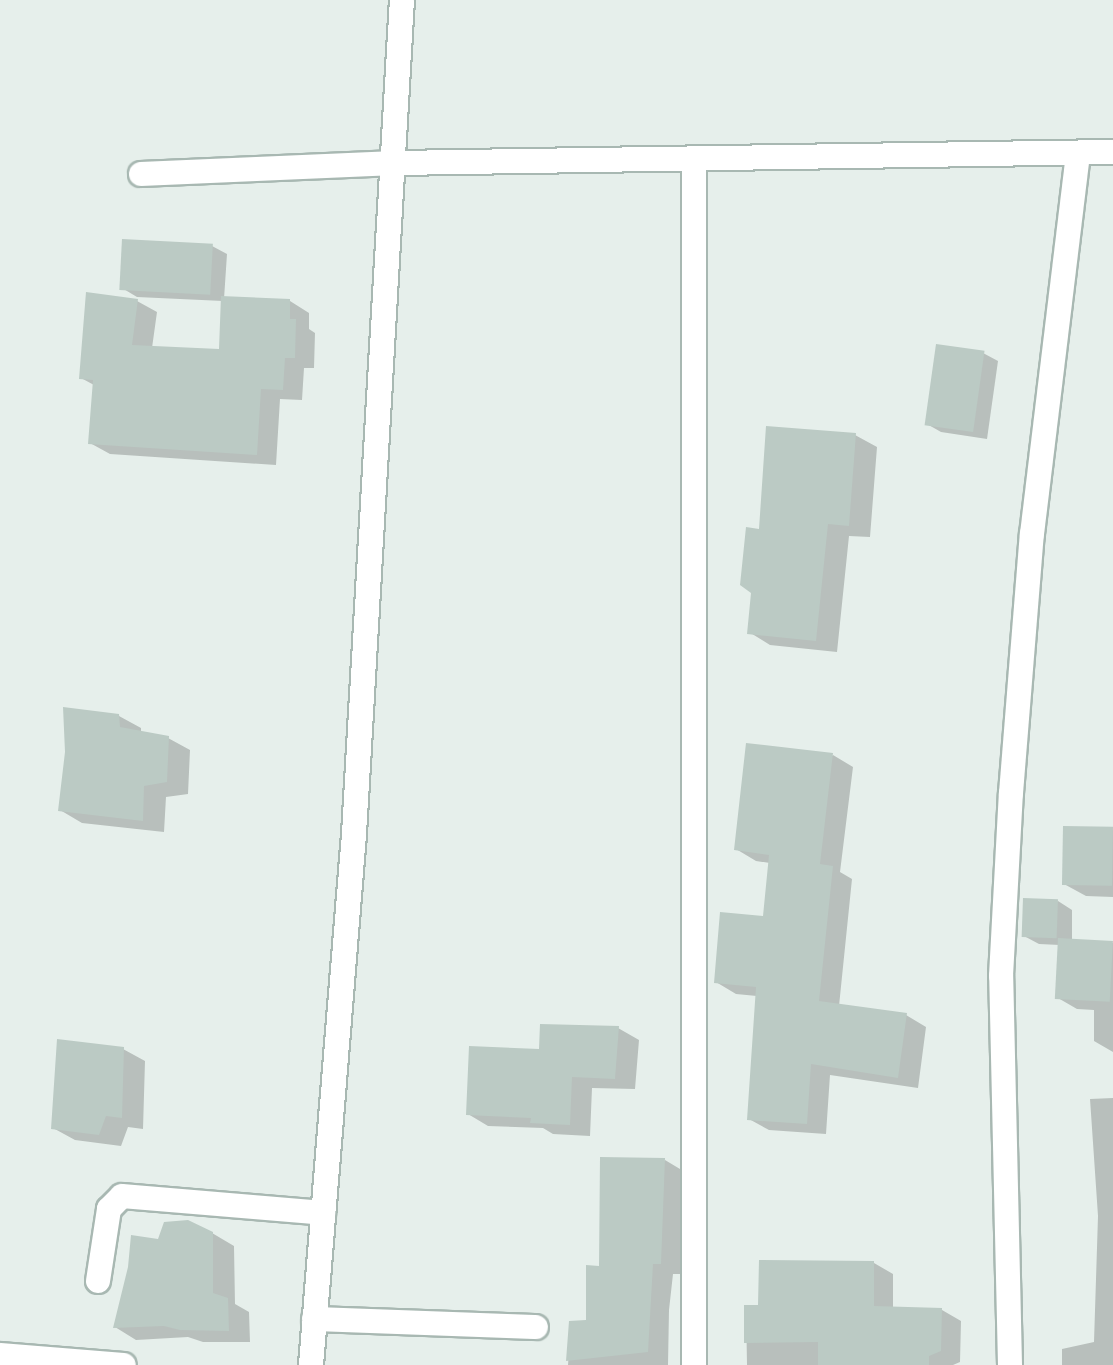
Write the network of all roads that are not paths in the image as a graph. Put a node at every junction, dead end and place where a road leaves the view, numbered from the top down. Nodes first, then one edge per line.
1 (402, 0) edge
2 (1113, 152) edge
3 (1078, 154) junction
4 (694, 159) junction
5 (395, 163) junction
6 (141, 174) dead end
7 (323, 1213) junction
8 (98, 1281) dead end
9 (314, 1319) junction
10 (536, 1327) dead end
11 (0, 1355) edge
12 (124, 1365) edge
13 (311, 1365) edge
14 (694, 1365) edge
15 (1010, 1365) edge

1 - 5 street
2 - 3 street
3 - 4 street
3 - 15 street
4 - 5 street
4 - 14 street
5 - 6 street
5 - 7 street
7 - 8 street
7 - 9 street
9 - 10 street
9 - 13 street
11 - 12 street

